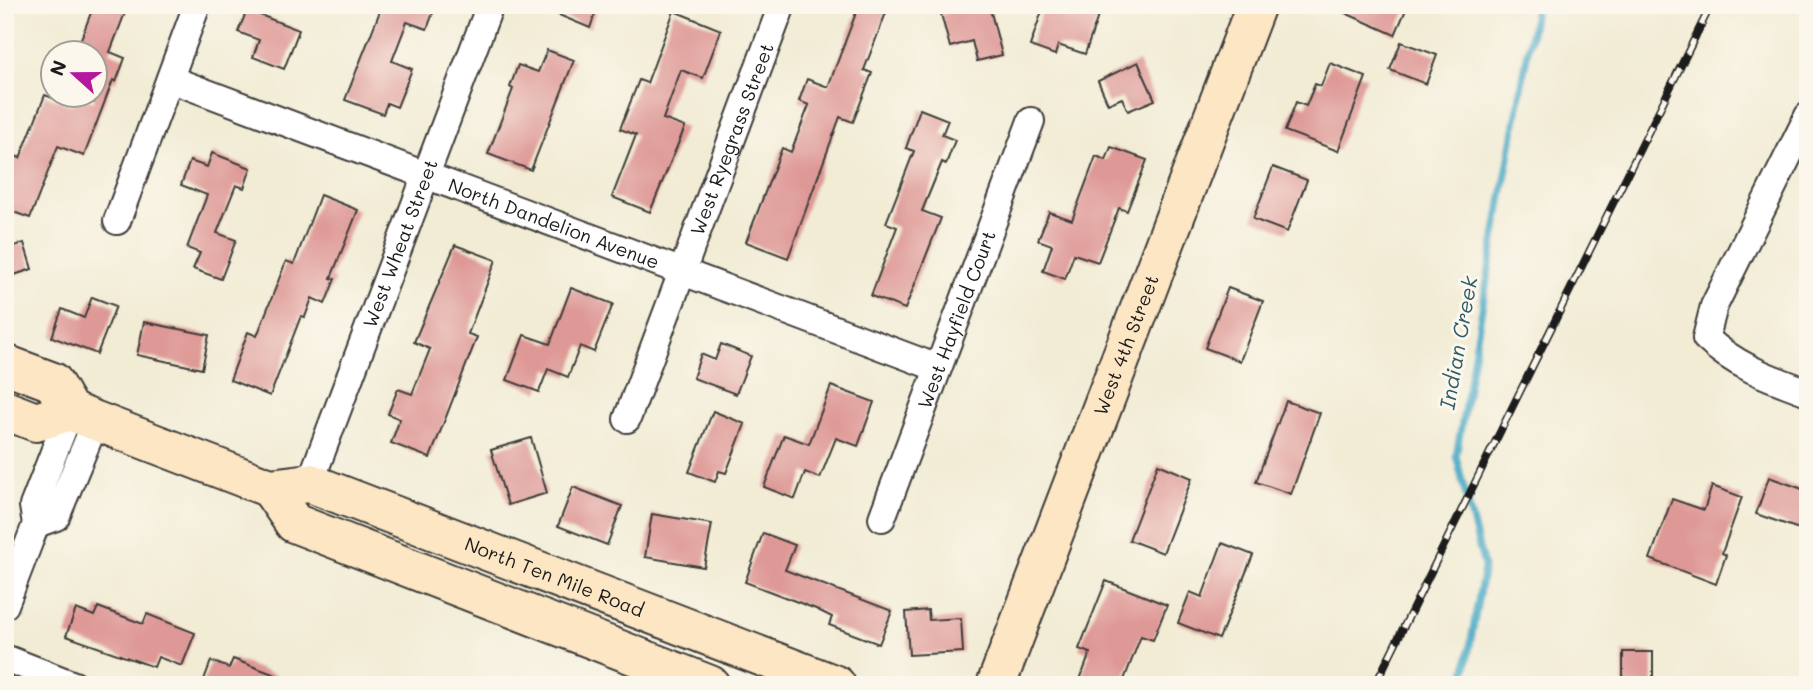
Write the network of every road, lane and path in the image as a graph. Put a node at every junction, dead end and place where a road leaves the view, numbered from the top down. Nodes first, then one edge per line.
1 (197, 5) edge
2 (490, 5) edge
3 (782, 5) edge
4 (1256, 5) edge
5 (170, 79) junction
6 (1808, 116) edge
7 (1031, 121) dead end
8 (426, 175) junction
9 (117, 220) dead end
10 (682, 272) junction
11 (5, 364) edge
12 (938, 368) junction
13 (1808, 392) edge
14 (5, 410) edge
15 (83, 416) junction
16 (627, 419) dead end
17 (310, 483) junction
18 (270, 488) junction
19 (882, 518) dead end
20 (5, 605) edge
21 (5, 658) edge
22 (74, 685) edge
23 (710, 685) edge
24 (836, 685) edge
25 (996, 685) edge

1 - 5 street
2 - 8 street, West Wheat Street
3 - 10 street, West Ryegrass Street
4 - 25 main road, West 4th Street
5 - 8 street, North Dandelion Avenue
5 - 9 street
6 - 13 street
7 - 12 street, West Hayfield Court
8 - 10 street, North Dandelion Avenue
8 - 17 street, West Wheat Street
10 - 12 street, North Dandelion Avenue
10 - 16 street, West Ryegrass Street
11 - 15 main road
12 - 19 street, West Hayfield Court
14 - 15 main road
15 - 18 main road, North Ten Mile Road
15 - 20 street
17 - 18 main road, North Ten Mile Road
17 - 24 main road, North Ten Mile Road
18 - 23 main road
21 - 22 street

